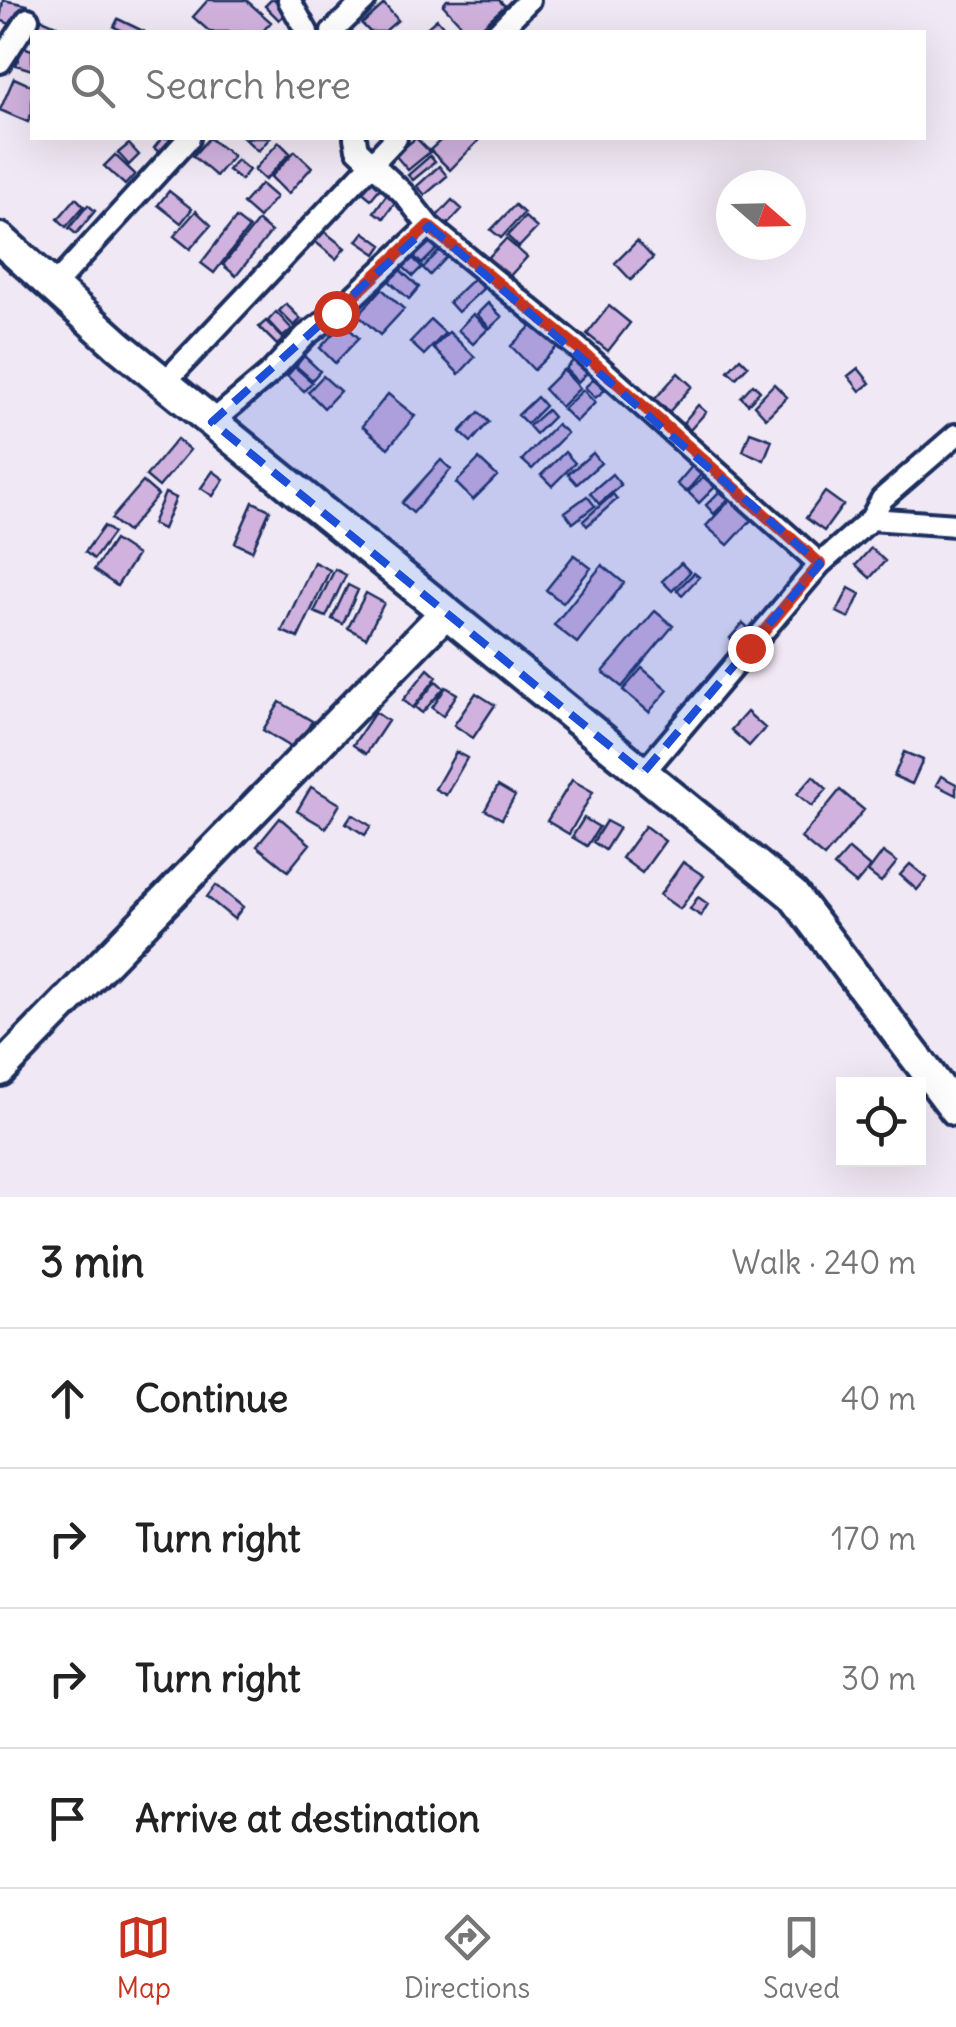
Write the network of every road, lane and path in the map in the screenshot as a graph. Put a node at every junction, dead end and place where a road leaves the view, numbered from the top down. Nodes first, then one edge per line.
1 (289, 0) edge
2 (366, 0) edge
3 (529, 0) edge
4 (28, 19) dead end
5 (306, 30) edge
6 (334, 30) edge
7 (500, 30) edge
8 (0, 62) edge
9 (187, 140) edge
10 (355, 140) edge
11 (394, 140) edge
12 (372, 161) junction
13 (428, 226) junction
14 (0, 240) edge
15 (53, 287) junction
16 (164, 383) junction
17 (212, 422) junction
18 (956, 435) edge
19 (871, 519) junction
20 (956, 525) edge
21 (820, 564) junction
22 (446, 612) junction
23 (642, 773) junction
24 (0, 1070) edge
25 (956, 1110) edge

1 - 5 street
2 - 6 street
3 - 7 street
4 - 8 street
9 - 15 street
10 - 12 street
11 - 12 street
12 - 13 street
12 - 16 street
13 - 17 street
13 - 21 street
14 - 15 main road
15 - 16 main road
16 - 17 main road
17 - 22 main road
18 - 19 street
19 - 20 street
19 - 21 street
21 - 23 street
22 - 23 main road
22 - 24 main road
23 - 25 main road

